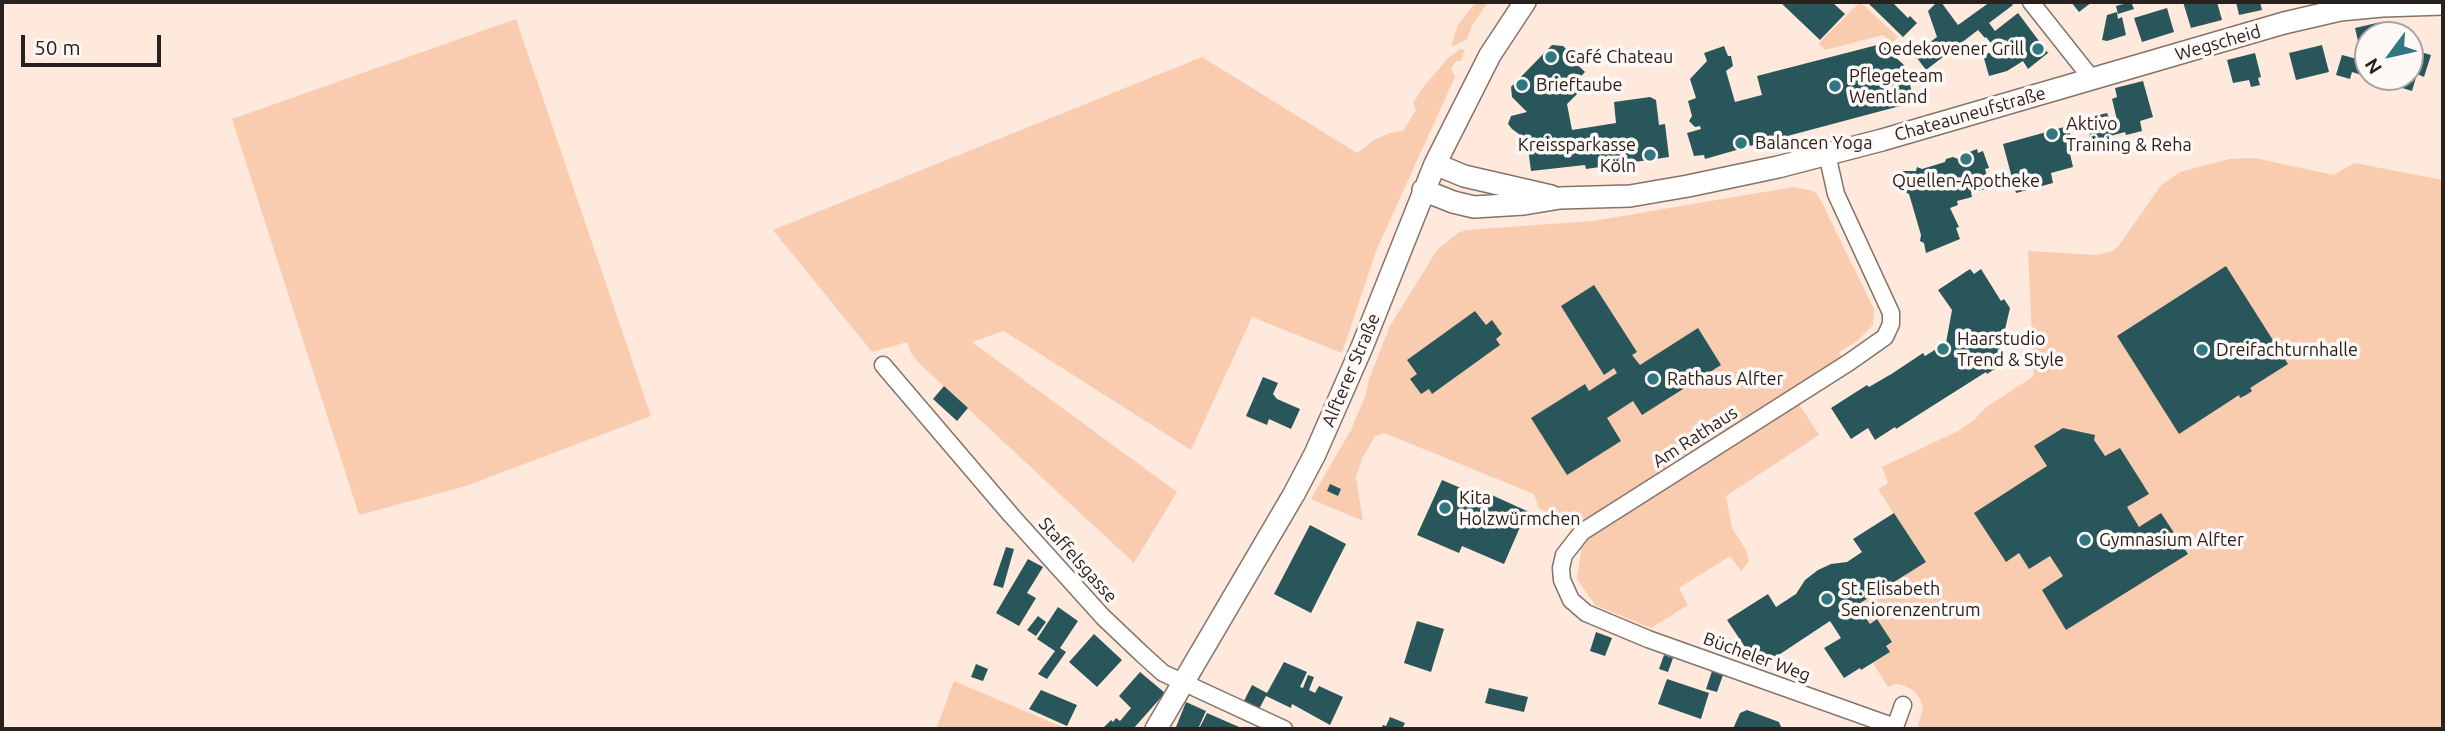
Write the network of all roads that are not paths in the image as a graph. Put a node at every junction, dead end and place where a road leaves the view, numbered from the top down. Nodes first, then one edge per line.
1 (1525, 2) edge
2 (2031, 2) edge
3 (2443, 4) edge
4 (2092, 79) junction
5 (1827, 154) junction
6 (1435, 164) junction
7 (1423, 190) junction
8 (1560, 198) junction
9 (883, 365) dead end
10 (1586, 613) joint
11 (1184, 681) junction
12 (1903, 705) dead end
13 (1156, 729) edge
14 (1284, 729) edge

1 - 6 street, Alfterer Straße
2 - 4 street
3 - 4 street, Wegscheid
4 - 5 street, Chateauneufstraße
5 - 8 street, Chateauneufstraße
5 - 10 street, Am Rathaus
6 - 7 street, Alfterer Straße
6 - 8 street, Chateauneufstraße
7 - 8 street, Chateauneufstraße
7 - 11 street, Alfterer Straße
9 - 11 street, Staffelsgasse
10 - 12 street, Bücheler Weg
11 - 13 street, Alfterer Straße
11 - 14 street, Staffelsgasse

